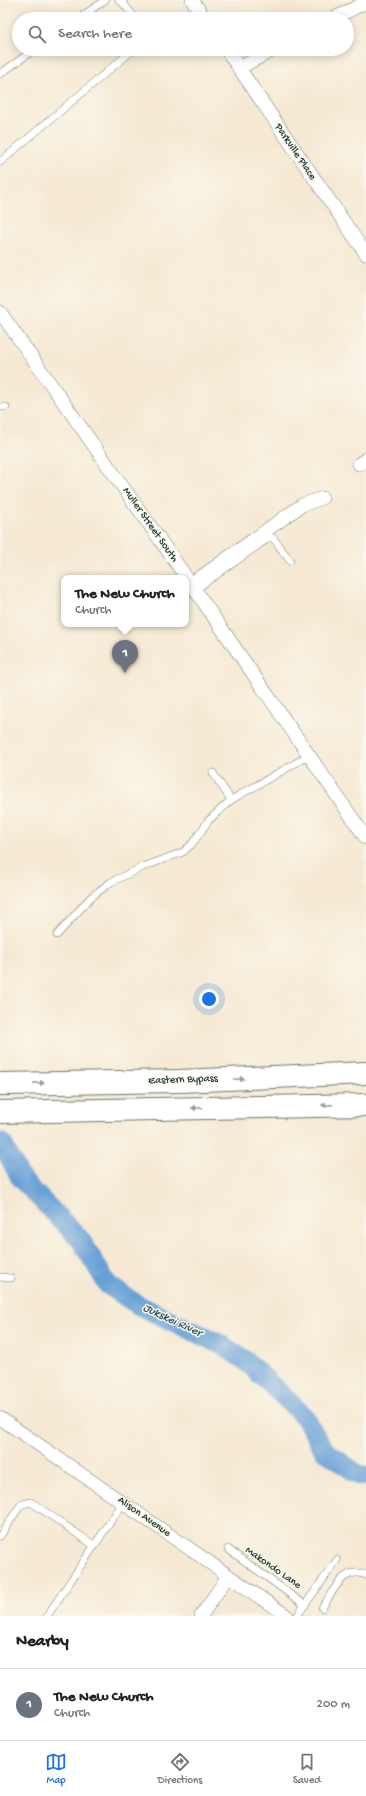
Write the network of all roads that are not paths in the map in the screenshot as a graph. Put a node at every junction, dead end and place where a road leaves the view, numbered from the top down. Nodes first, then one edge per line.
1 (105, 0) edge
2 (119, 0) edge
3 (192, 0) edge
4 (366, 2) edge
5 (88, 12) edge
6 (130, 12) edge
7 (200, 12) edge
8 (347, 12) edge
9 (25, 56) edge
10 (126, 56) edge
11 (231, 56) edge
12 (262, 56) edge
13 (239, 68) junction
14 (0, 74) edge
15 (0, 162) edge
16 (366, 254) edge
17 (0, 312) edge
18 (322, 498) dead end
19 (290, 561) dead end
20 (185, 575) edge
21 (189, 581) edge
22 (193, 587) junction
23 (308, 756) junction
24 (213, 773) dead end
25 (231, 800) junction
26 (366, 838) edge
27 (57, 935) dead end
28 (366, 1073) edge
29 (0, 1084) edge
30 (366, 1104) edge
31 (0, 1112) edge
32 (0, 1277) edge
33 (11, 1278) dead end
34 (0, 1418) edge
35 (123, 1503) junction
36 (0, 1536) edge
37 (95, 1546) junction
38 (228, 1549) dead end
39 (337, 1560) dead end
40 (366, 1575) edge
41 (228, 1576) junction
42 (305, 1605) junction
43 (322, 1608) dead end
44 (47, 1616) edge
45 (201, 1616) edge
46 (287, 1616) edge
47 (297, 1616) edge

1 - 5 lane
2 - 6 lane
3 - 7 street
4 - 8 street
9 - 14 lane
10 - 15 lane
11 - 13 street, Parkville Place
12 - 13 street
13 - 16 street, Parkville Place
17 - 20 street, Muller Street South
18 - 22 street
19 - 22 lane
21 - 22 street, Muller Street South
22 - 23 street, Muller Street South
23 - 25 lane
23 - 26 street, Muller Street South
24 - 25 lane
25 - 27 lane
29 -> 28 highway, Eastern Bypass
30 -> 31 highway
32 - 33 lane
34 - 35 street, Alison Avenue
35 - 37 lane
35 - 41 street, Alison Avenue
36 - 37 lane
37 - 44 lane
38 - 42 lane, Makondo Lane
39 - 42 lane
40 - 43 lane
41 - 45 street
41 - 46 street, Alison Avenue
42 - 47 lane

